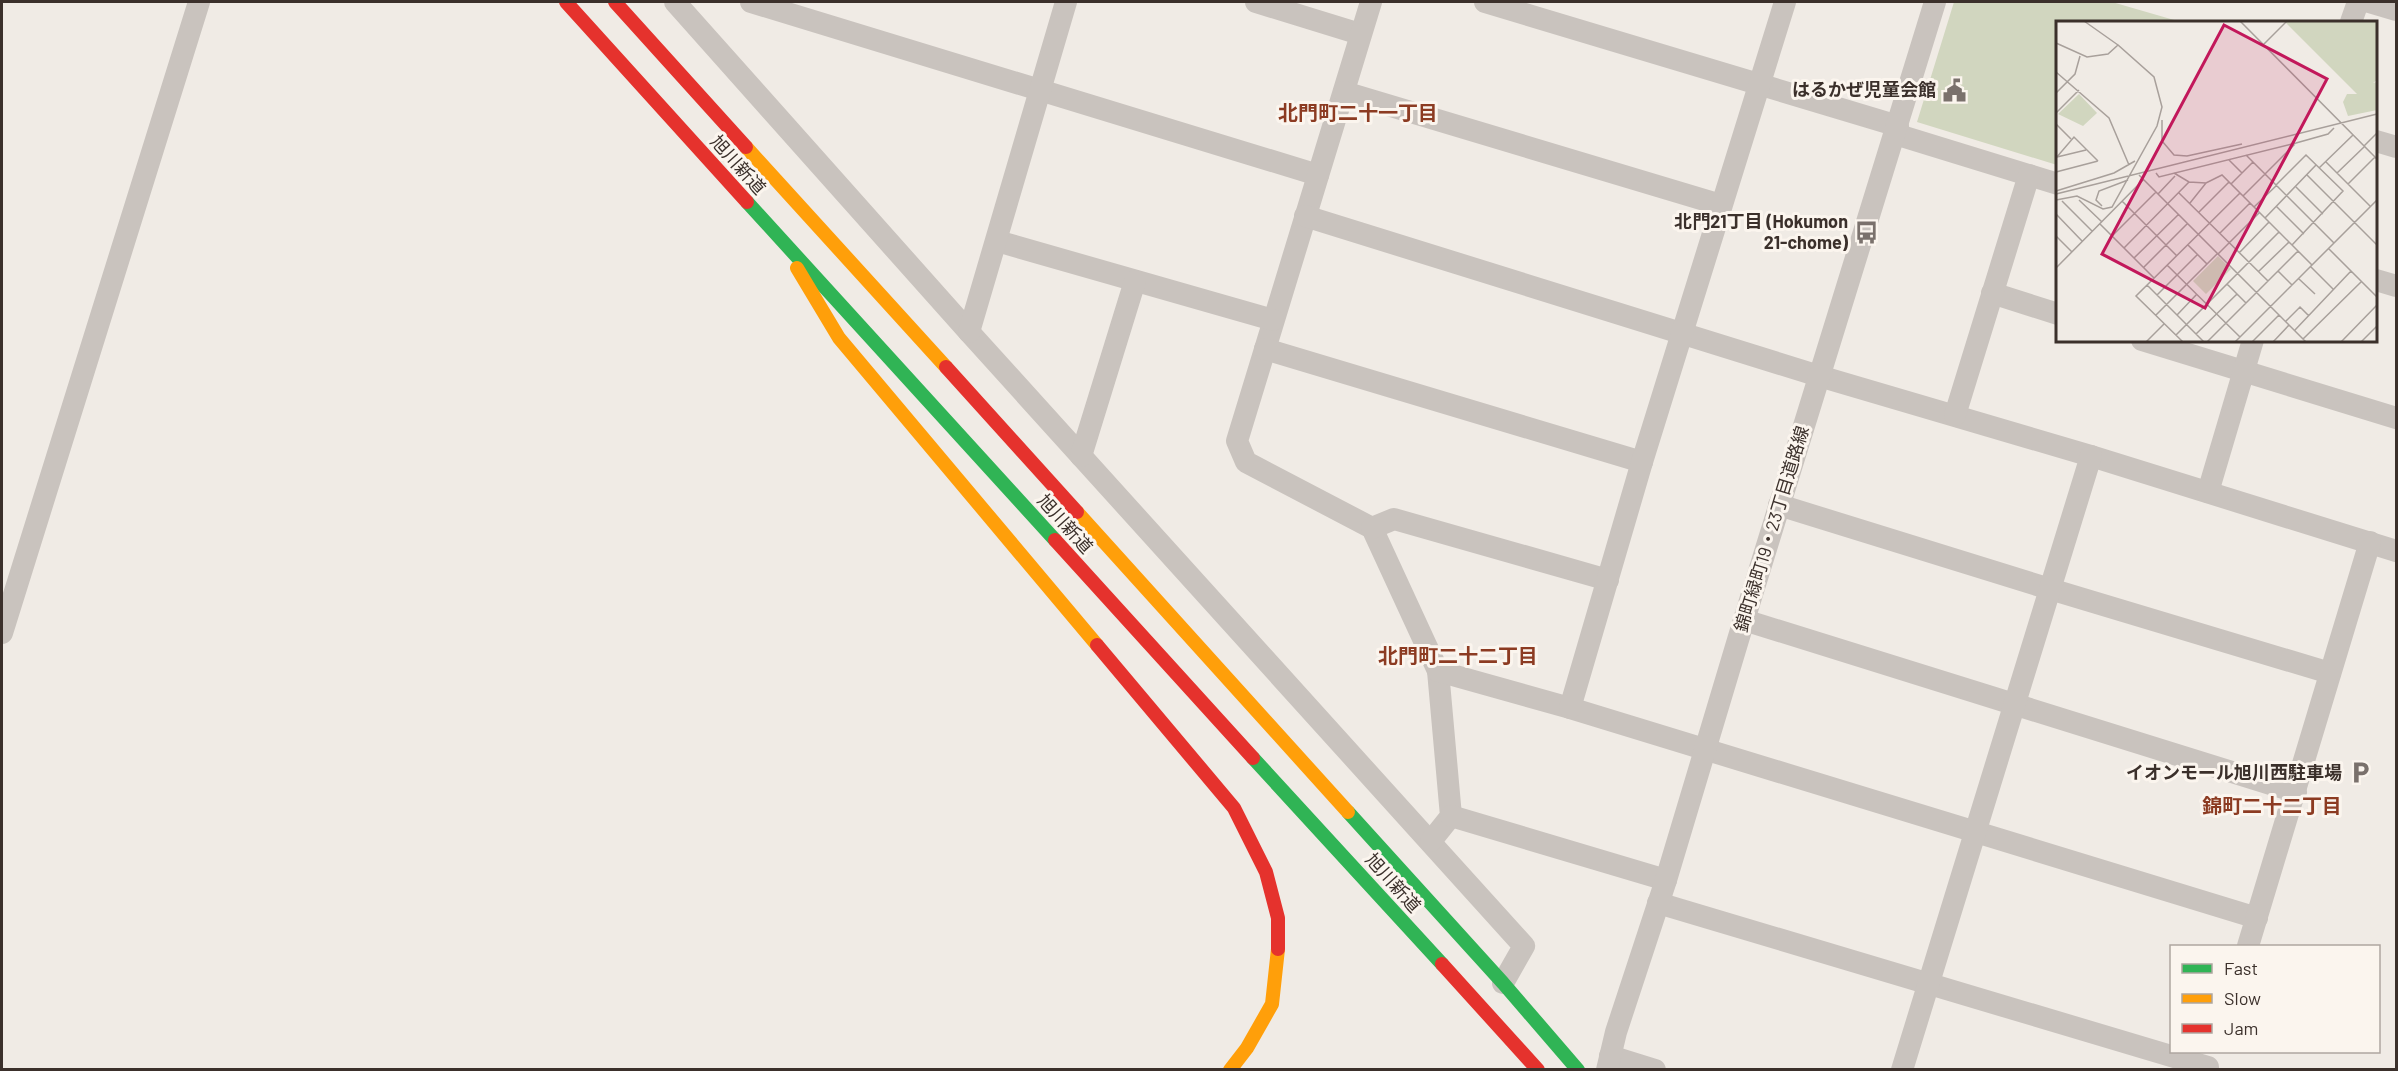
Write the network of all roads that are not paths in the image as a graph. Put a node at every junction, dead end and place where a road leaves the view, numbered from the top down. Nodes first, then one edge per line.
1 (199, 2) edge
2 (566, 2) edge
3 (615, 2) edge
4 (675, 2) edge
5 (752, 2) edge
6 (1066, 2) edge
7 (1256, 2) edge
8 (1371, 2) edge
9 (1485, 2) edge
10 (1785, 2) edge
11 (1935, 2) edge
12 (2358, 2) edge
13 (2369, 2) edge
14 (2397, 10) edge
15 (2351, 21) edge
16 (1360, 34) junction
17 (1760, 85) junction
18 (1040, 90) junction
19 (1344, 92) junction
20 (1897, 130) junction
21 (2377, 141) edge
22 (2397, 147) edge
23 (1318, 175) junction
24 (2029, 175) junction
25 (2056, 183) edge
26 (1721, 205) junction
27 (1305, 216) junction
28 (778, 237) junction
29 (997, 241) junction
30 (2377, 280) edge
31 (1135, 281) junction
32 (2397, 286) edge
33 (1992, 293) junction
34 (2056, 313) edge
35 (1273, 320) junction
36 (969, 332) junction
37 (1683, 332) junction
38 (2148, 342) edge
39 (2252, 342) edge
40 (1265, 350) junction
41 (2243, 372) junction
42 (1820, 376) junction
43 (1955, 415) junction
44 (2397, 418) edge
45 (1081, 456) junction
46 (2091, 456) junction
47 (1642, 462) junction
48 (2208, 492) junction
49 (1779, 505) junction
50 (1372, 528) junction
51 (2370, 542) junction
52 (2397, 550) edge
53 (1608, 580) junction
54 (2050, 589) junction
55 (1744, 620) junction
56 (2, 633) edge
57 (1438, 671) junction
58 (2330, 673) junction
59 (2014, 704) junction
60 (1570, 708) junction
61 (1705, 751) junction
62 (2296, 792) junction
63 (1451, 816) junction
64 (1975, 832) junction
65 (1431, 841) junction
66 (1666, 880) junction
67 (1658, 903) junction
68 (2257, 918) junction
69 (2248, 945) edge
70 (1503, 983) junction
71 (1928, 983) junction
72 (2170, 1052) edge
73 (2175, 1053) edge
74 (1609, 1063) edge
75 (2210, 1063) edge
76 (1230, 1070) edge
77 (1538, 1070) edge
78 (1578, 1070) edge
79 (1655, 1070) edge
80 (1902, 1070) edge

1 - 56 street
2 - 28 main road, 旭川新道
3 - 70 main road, 旭川新道
4 - 36 street
5 - 18 street
6 - 18 street
7 - 16 street
8 - 16 street
9 - 17 street
10 - 17 street
11 - 20 street, 錦町緑町19・23丁目道路線
12 - 15 street
13 - 14 street
16 - 19 street
17 - 20 street
17 - 26 street
18 - 23 street
18 - 29 street
19 - 23 street
19 - 26 street
20 - 24 street
20 - 42 street, 錦町緑町19・23丁目道路線
21 - 22 street
23 - 27 street
24 - 25 street
24 - 33 street
26 - 37 street
27 - 35 street
27 - 37 street
28 - 76 main road
28 - 77 main road, 旭川新道
29 - 31 street
29 - 36 street
30 - 32 street
31 - 35 street
31 - 45 street
33 - 34 street
33 - 43 street
35 - 40 street
36 - 45 street
37 - 42 street
37 - 47 street
38 - 41 street
39 - 41 street
40 - 47 street
40 - 50 street
41 - 44 street
41 - 48 street
42 - 43 street
42 - 49 street, 錦町緑町19・23丁目道路線
43 - 46 street
45 - 65 street
46 - 48 street
46 - 54 street
47 - 53 street
48 - 51 street
49 - 54 street
49 - 55 street, 錦町緑町19・23丁目道路線
50 - 53 street
50 - 57 street
51 - 52 street
51 - 58 street
53 - 60 street
54 - 58 street
54 - 59 street
55 - 59 street
55 - 61 street, 錦町緑町19・23丁目道路線
57 - 60 street
57 - 63 street
58 - 62 street
59 - 62 street
59 - 64 street
60 - 61 street
61 - 64 street
61 - 66 street, 錦町緑町19・23丁目道路線
62 - 68 street
63 - 65 street
63 - 66 street
64 - 68 street
64 - 71 street
65 - 70 street
66 - 67 street, 錦町緑町19・23丁目道路線
67 - 71 street
67 - 74 street, 錦町緑町19・23丁目道路線
68 - 69 street
70 - 78 main road, 旭川新道
71 - 72 street
71 - 80 street
73 - 75 street
74 - 79 street, 錦町緑町19・23丁目道路線

